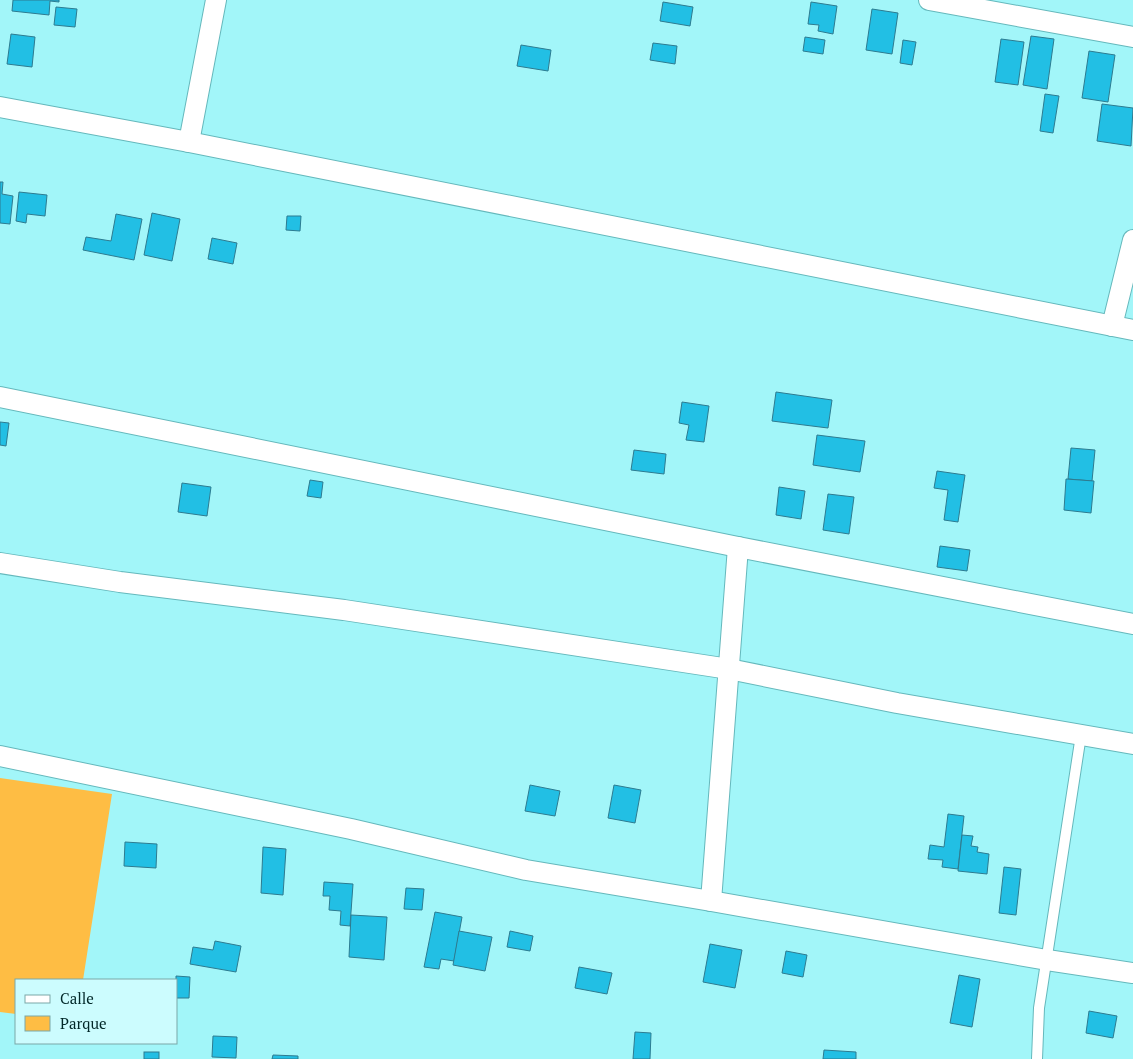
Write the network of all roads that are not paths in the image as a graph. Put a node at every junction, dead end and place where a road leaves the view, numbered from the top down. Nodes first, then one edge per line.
1 (216, 0) edge
2 (929, 0) edge
3 (1133, 37) edge
4 (0, 107) edge
5 (189, 142) junction
6 (1133, 240) edge
7 (1112, 326) junction
8 (1133, 330) edge
9 (0, 397) edge
10 (738, 547) junction
11 (0, 563) edge
12 (1133, 624) edge
13 (728, 669) junction
14 (1081, 735) junction
15 (1133, 744) edge
16 (0, 756) edge
17 (711, 901) junction
18 (1047, 960) junction
19 (1133, 973) edge
20 (1037, 1059) edge

1 - 5 street
2 - 3 street
4 - 5 street
5 - 7 street
6 - 7 street
7 - 8 street
9 - 10 street
10 - 12 street
10 - 13 street
11 - 13 street
13 - 14 street
13 - 17 street
14 - 15 street
14 - 18 lane
16 - 17 street
17 - 18 street
18 - 19 street
18 - 20 lane

